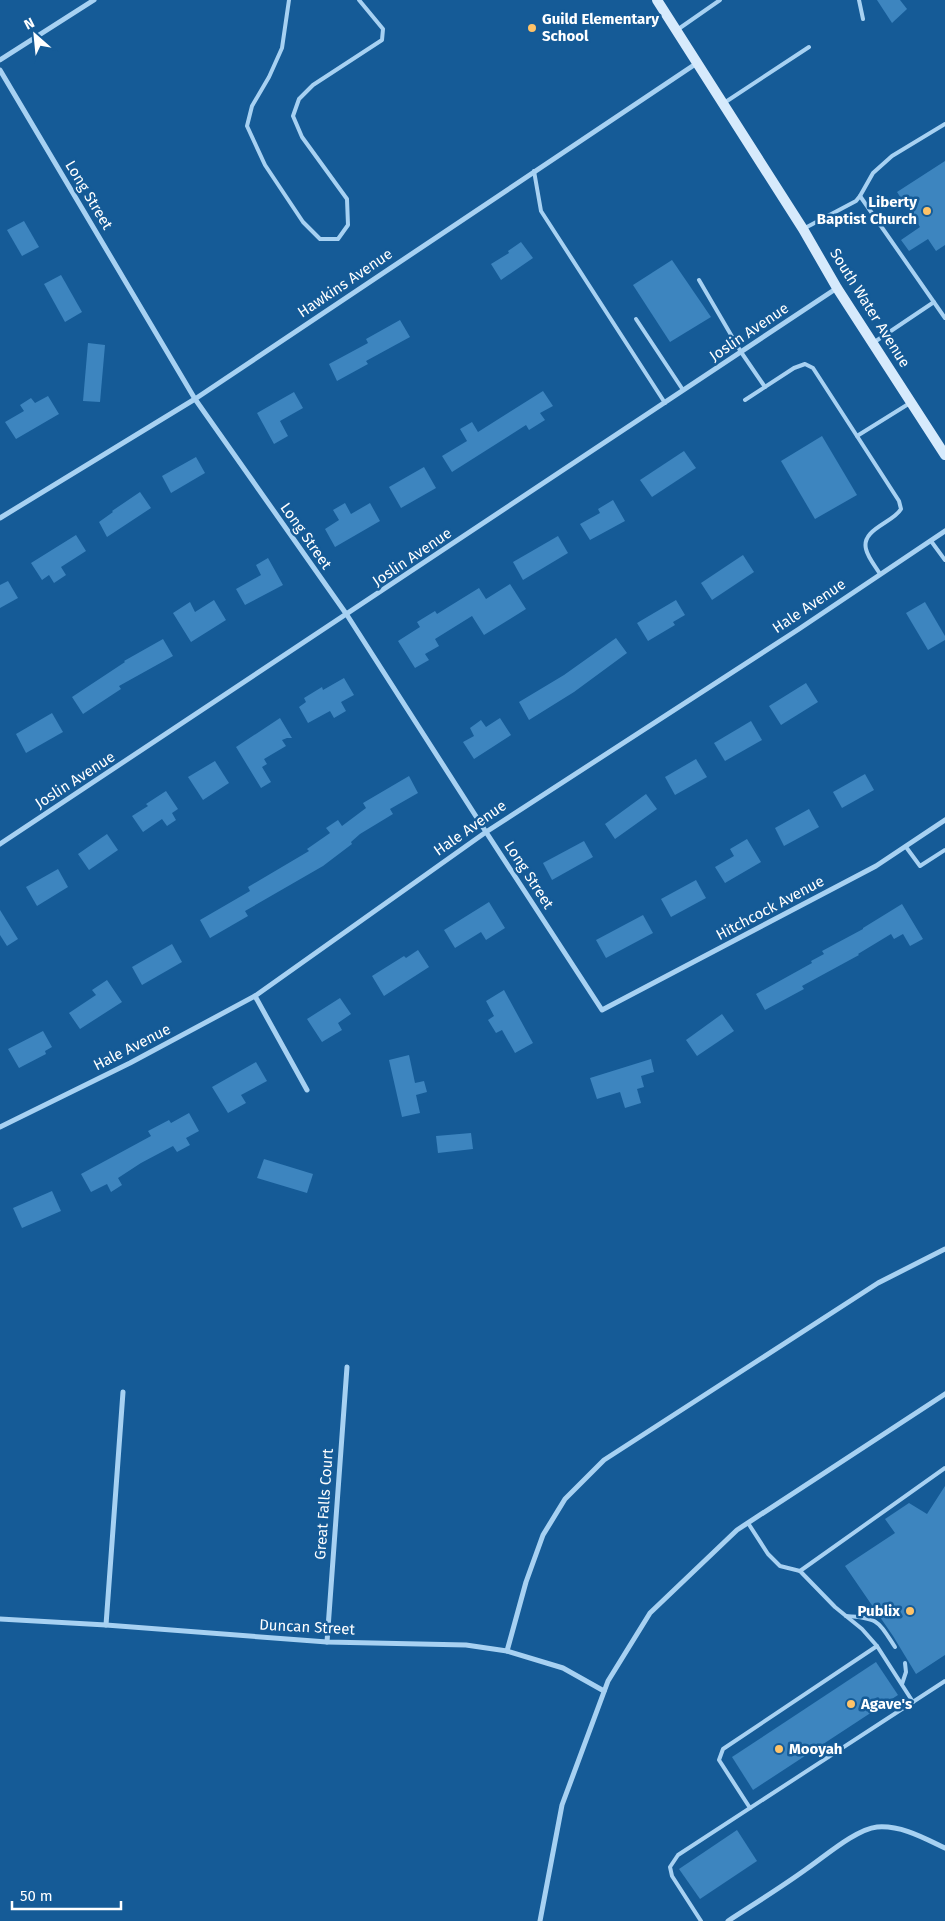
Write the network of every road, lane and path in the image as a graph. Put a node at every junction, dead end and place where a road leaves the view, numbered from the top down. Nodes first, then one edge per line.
1 (94, 0) edge
2 (289, 0) edge
3 (359, 0) edge
4 (657, 0) edge
5 (720, 0) edge
6 (859, 0) edge
7 (863, 19) dead end
8 (677, 30) junction
9 (809, 47) dead end
10 (0, 60) edge
11 (698, 62) junction
12 (0, 70) edge
13 (724, 103) junction
14 (945, 124) edge
15 (534, 172) junction
16 (860, 196) junction
17 (803, 229) junction
18 (699, 280) dead end
19 (837, 288) junction
20 (934, 302) junction
21 (945, 318) edge
22 (636, 319) dead end
23 (873, 343) junction
24 (741, 352) junction
25 (765, 387) junction
26 (683, 390) junction
27 (195, 399) junction
28 (745, 400) dead end
29 (911, 402) junction
30 (665, 403) junction
31 (857, 436) junction
32 (945, 455) edge
33 (0, 518) edge
34 (945, 532) edge
35 (930, 541) junction
36 (945, 560) edge
37 (880, 574) junction
38 (347, 615) junction
39 (945, 820) edge
40 (486, 832) junction
41 (0, 844) edge
42 (906, 847) junction
43 (945, 850) edge
44 (255, 996) junction
45 (602, 1010) joint
46 (307, 1090) dead end
47 (0, 1127) edge
48 (945, 1249) edge
49 (347, 1366) dead end
50 (123, 1392) dead end
51 (945, 1394) edge
52 (945, 1468) edge
53 (748, 1523) junction
54 (800, 1571) junction
55 (846, 1616) junction
56 (0, 1619) edge
57 (106, 1625) junction
58 (326, 1642) junction
59 (878, 1646) junction
60 (895, 1647) dead end
61 (507, 1651) junction
62 (905, 1663) dead end
63 (945, 1681) edge
64 (902, 1684) junction
65 (604, 1691) junction
66 (913, 1702) junction
67 (750, 1808) junction
68 (945, 1848) edge
69 (540, 1921) edge
70 (701, 1921) edge
71 (728, 1921) edge

1 - 10 street
2 - 3 lane
4 - 8 main road, South Water Avenue
5 - 8 lane
6 - 7 lane
8 - 11 main road, South Water Avenue
9 - 13 lane
11 - 13 main road, South Water Avenue
11 - 15 street, Hawkins Avenue
12 - 27 street, Long Street
13 - 17 main road, South Water Avenue
14 - 16 lane
15 - 27 street, Hawkins Avenue
15 - 30 lane
16 - 17 lane
16 - 20 lane
17 - 19 main road, South Water Avenue
18 - 24 lane
19 - 23 main road, South Water Avenue
19 - 24 street, Joslin Avenue
20 - 21 lane
20 - 23 lane
22 - 26 lane
23 - 29 main road, South Water Avenue
24 - 25 lane
24 - 26 street, Joslin Avenue
25 - 28 lane
25 - 31 lane
26 - 30 street, Joslin Avenue
27 - 33 street, Hawkins Avenue
27 - 38 street, Long Street
29 - 31 lane
29 - 32 main road, South Water Avenue
30 - 38 street, Joslin Avenue
31 - 37 lane
34 - 35 street, Hale Avenue
35 - 36 lane
35 - 37 street, Hale Avenue
37 - 40 street, Hale Avenue
38 - 40 street, Long Street
38 - 41 street, Joslin Avenue
39 - 42 street, Hitchcock Avenue
40 - 44 street, Hale Avenue
40 - 45 street, Long Street
42 - 43 lane
42 - 45 street, Hitchcock Avenue
44 - 46 street
44 - 47 street, Hale Avenue
48 - 61 street
49 - 58 street, Great Falls Court
50 - 57 street
51 - 53 street
52 - 54 lane
53 - 54 lane
53 - 65 street
54 - 55 lane
55 - 59 lane
55 - 60 lane
56 - 57 street, Duncan Street
57 - 58 street, Duncan Street
58 - 61 street, Duncan Street
59 - 64 lane
59 - 67 lane
61 - 65 street, Duncan Street
62 - 64 lane
63 - 66 lane
64 - 66 lane
65 - 69 street
66 - 67 lane
67 - 70 lane
68 - 71 street

